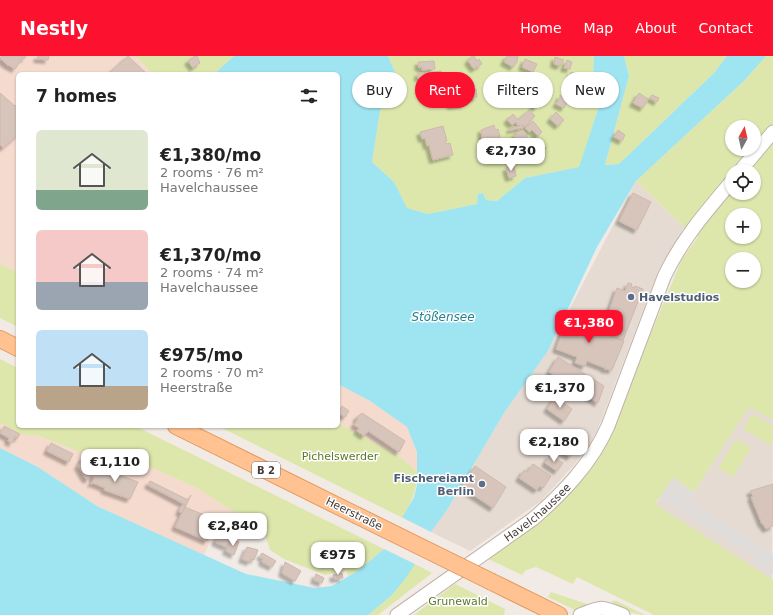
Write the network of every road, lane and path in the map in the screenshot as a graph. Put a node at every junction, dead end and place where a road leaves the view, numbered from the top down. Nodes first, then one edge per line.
1 (773, 132) edge
2 (746, 164) edge
3 (725, 189) edge
4 (0, 339) edge
5 (16, 347) edge
6 (180, 428) edge
7 (531, 601) junction
8 (397, 615) edge
9 (544, 615) edge
10 (558, 615) edge
11 (580, 615) edge
12 (623, 615) edge

1 - 2 street
3 - 8 street, Havelchaussee
4 - 5 main road
6 - 7 main road, Heerstraße / B 2, bridge
7 - 9 street, Heerstraße
7 - 10 main road, Heerstraße / B 2
11 - 12 street

